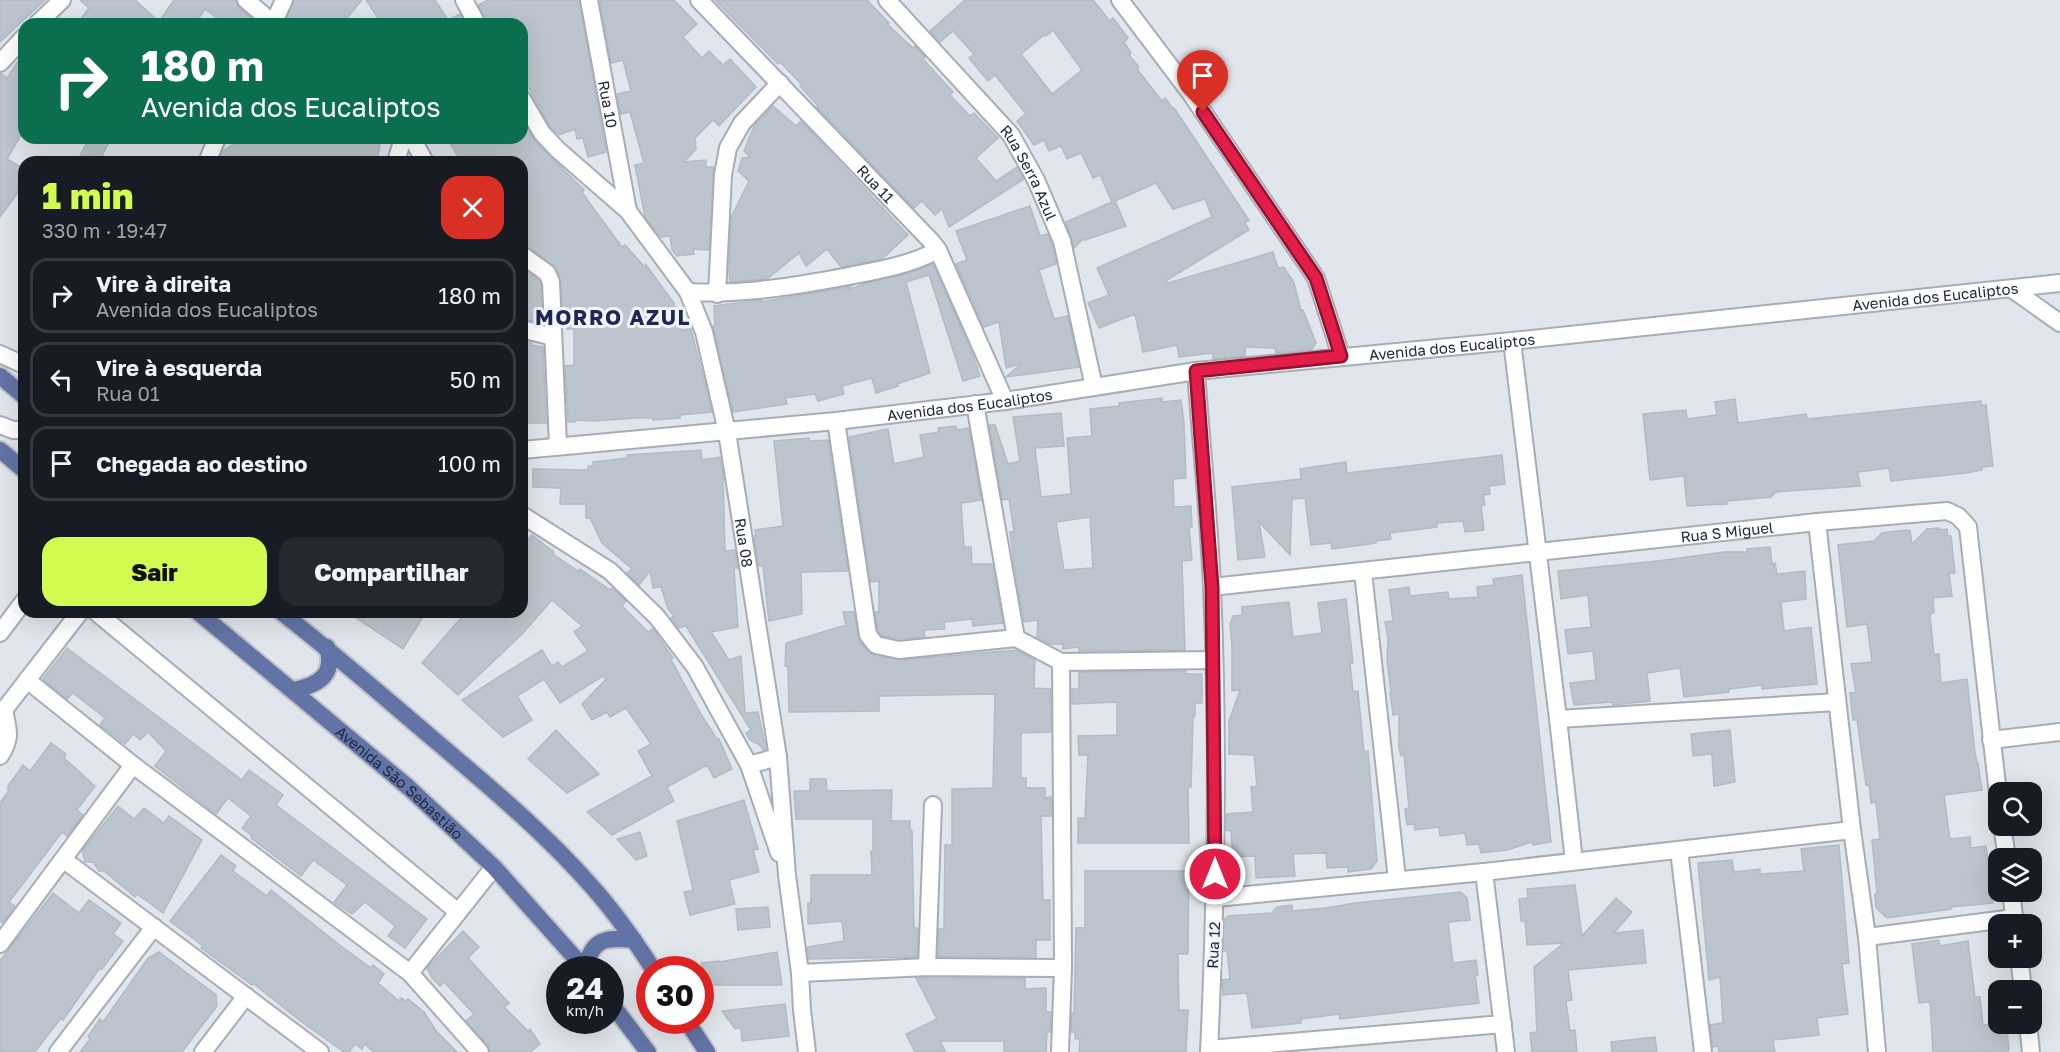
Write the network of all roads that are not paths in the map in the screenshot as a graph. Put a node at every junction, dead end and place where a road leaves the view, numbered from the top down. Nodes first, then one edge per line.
1 (62, 0) edge
2 (246, 0) edge
3 (284, 0) edge
4 (464, 0) edge
5 (589, 0) edge
6 (887, 0) edge
7 (1120, 0) edge
8 (705, 2) edge
9 (43, 18) edge
10 (266, 18) edge
11 (276, 18) edge
12 (474, 18) edge
13 (18, 44) edge
14 (0, 63) edge
15 (780, 83) junction
16 (528, 109) edge
17 (628, 211) junction
18 (938, 250) junction
19 (528, 260) edge
20 (2060, 283) edge
21 (2012, 289) junction
22 (688, 292) junction
23 (717, 294) junction
24 (2060, 323) edge
25 (528, 330) edge
26 (553, 338) junction
27 (1512, 341) junction
28 (0, 354) edge
29 (1341, 356) junction
30 (18, 363) edge
31 (1196, 371) junction
32 (0, 376) edge
33 (1094, 387) junction
34 (18, 391) edge
35 (1005, 401) junction
36 (975, 404) junction
37 (836, 422) junction
38 (0, 425) edge
39 (18, 430) edge
40 (727, 432) junction
41 (558, 446) junction
42 (528, 449) edge
43 (0, 450) edge
44 (18, 465) edge
45 (528, 519) edge
46 (1817, 522) junction
47 (1537, 551) junction
48 (1363, 572) junction
49 (1212, 587) junction
50 (18, 609) edge
51 (75, 618) edge
52 (103, 618) edge
53 (205, 618) edge
54 (289, 618) edge
55 (0, 633) edge
56 (1016, 638) junction
57 (327, 647) junction
58 (1214, 660) junction
59 (1061, 662) junction
60 (27, 680) junction
61 (294, 690) junction
62 (1837, 702) junction
63 (2, 713) edge
64 (1558, 719) junction
65 (2060, 732) edge
66 (1991, 740) junction
67 (0, 756) edge
68 (778, 757) junction
69 (133, 765) junction
70 (749, 765) junction
71 (1996, 782) edge
72 (933, 805) dead end
73 (1852, 830) junction
74 (1679, 850) junction
75 (64, 860) junction
76 (1574, 861) junction
77 (494, 867) junction
78 (1484, 872) junction
79 (787, 875) junction
80 (1397, 879) junction
81 (1216, 898) junction
82 (458, 912) junction
83 (1988, 924) edge
84 (154, 927) junction
85 (1867, 937) junction
86 (634, 940) junction
87 (0, 944) edge
88 (573, 956) edge
89 (589, 956) edge
90 (644, 956) edge
91 (927, 968) junction
92 (1063, 968) junction
93 (410, 973) junction
94 (800, 973) junction
95 (246, 996) junction
96 (624, 1020) edge
97 (1503, 1024) junction
98 (695, 1034) edge
99 (2029, 1034) edge
100 (1209, 1050) edge
101 (58, 1052) edge
102 (203, 1052) edge
103 (320, 1052) edge
104 (480, 1052) edge
105 (648, 1052) edge
106 (707, 1052) edge
107 (807, 1052) edge
108 (1060, 1052) edge
109 (1506, 1052) edge
110 (1703, 1052) edge
111 (1877, 1052) edge
112 (2031, 1052) edge

1 - 9 street
2 - 10 street
3 - 11 street
4 - 12 street
5 - 17 street, Rua 10
6 - 33 street, Rua Serra Azul
7 - 29 street
8 - 15 street, Rua 11
13 - 14 street
15 - 18 street, Rua 11
15 - 23 street
16 - 17 street, Rua 08
17 - 22 street, Rua 08
18 - 23 street
18 - 35 street, Rua 11
19 - 26 street
20 - 21 street, Avenida dos Eucaliptos
21 - 24 street
21 - 27 street, Avenida dos Eucaliptos
22 - 23 street
22 - 40 street, Rua 08
25 - 26 street
26 - 41 street
27 - 29 street, Avenida dos Eucaliptos
27 - 47 street
28 - 30 street
29 - 31 street, Avenida dos Eucaliptos
31 - 33 street, Avenida dos Eucaliptos
31 - 49 street, Rua 12
32 - 34 main road
33 - 35 street, Avenida dos Eucaliptos
35 - 36 street, Avenida dos Eucaliptos
36 - 37 street, Avenida dos Eucaliptos
36 - 56 street
37 - 40 street, Avenida dos Eucaliptos
37 - 56 street
38 - 39 street
40 - 41 street, Avenida dos Eucaliptos
40 - 68 street, Rua 08
41 - 42 street, Avenida dos Eucaliptos
43 - 44 main road
45 - 70 street
46 - 47 street, Rua S Miguel
46 - 62 street
46 - 66 street, Rua S Miguel
47 - 48 street, Rua S Miguel
47 - 64 street
48 - 49 street, Rua S Miguel
48 - 80 street
49 - 58 street, Rua 12
50 - 55 street
51 - 60 street
52 - 82 street
53 - 61 main road, Avenida São Sebastião
54 - 57 main road
56 - 59 street
57 - 61 main road
57 - 86 main road
58 - 59 street
58 - 81 street, Rua 12
59 - 92 street
60 - 63 street
60 - 69 street
61 - 77 main road, Avenida São Sebastião
62 - 64 street
62 - 73 street
63 - 67 street
64 - 76 street
65 - 66 street
66 - 71 street, Rua S Miguel
68 - 70 street
68 - 79 street, Rua 08
69 - 75 street
69 - 93 street
70 - 79 street
72 - 91 street
73 - 74 street
73 - 85 street
74 - 76 street
74 - 110 street
75 - 84 street
75 - 87 street
76 - 78 street
77 - 82 street
77 - 88 main road, Avenida São Sebastião
78 - 80 street
78 - 97 street
79 - 94 street, Rua 08
80 - 81 street
81 - 100 street, Rua 12
82 - 93 street
83 - 85 street
84 - 95 street
84 - 101 street
85 - 111 street
86 - 89 main road
86 - 90 main road
91 - 92 street
91 - 94 street
92 - 108 street
93 - 104 street
94 - 107 street, Rua 08
95 - 102 street
95 - 103 street
96 - 105 main road
97 - 100 street
97 - 109 street
98 - 106 main road
99 - 112 street

